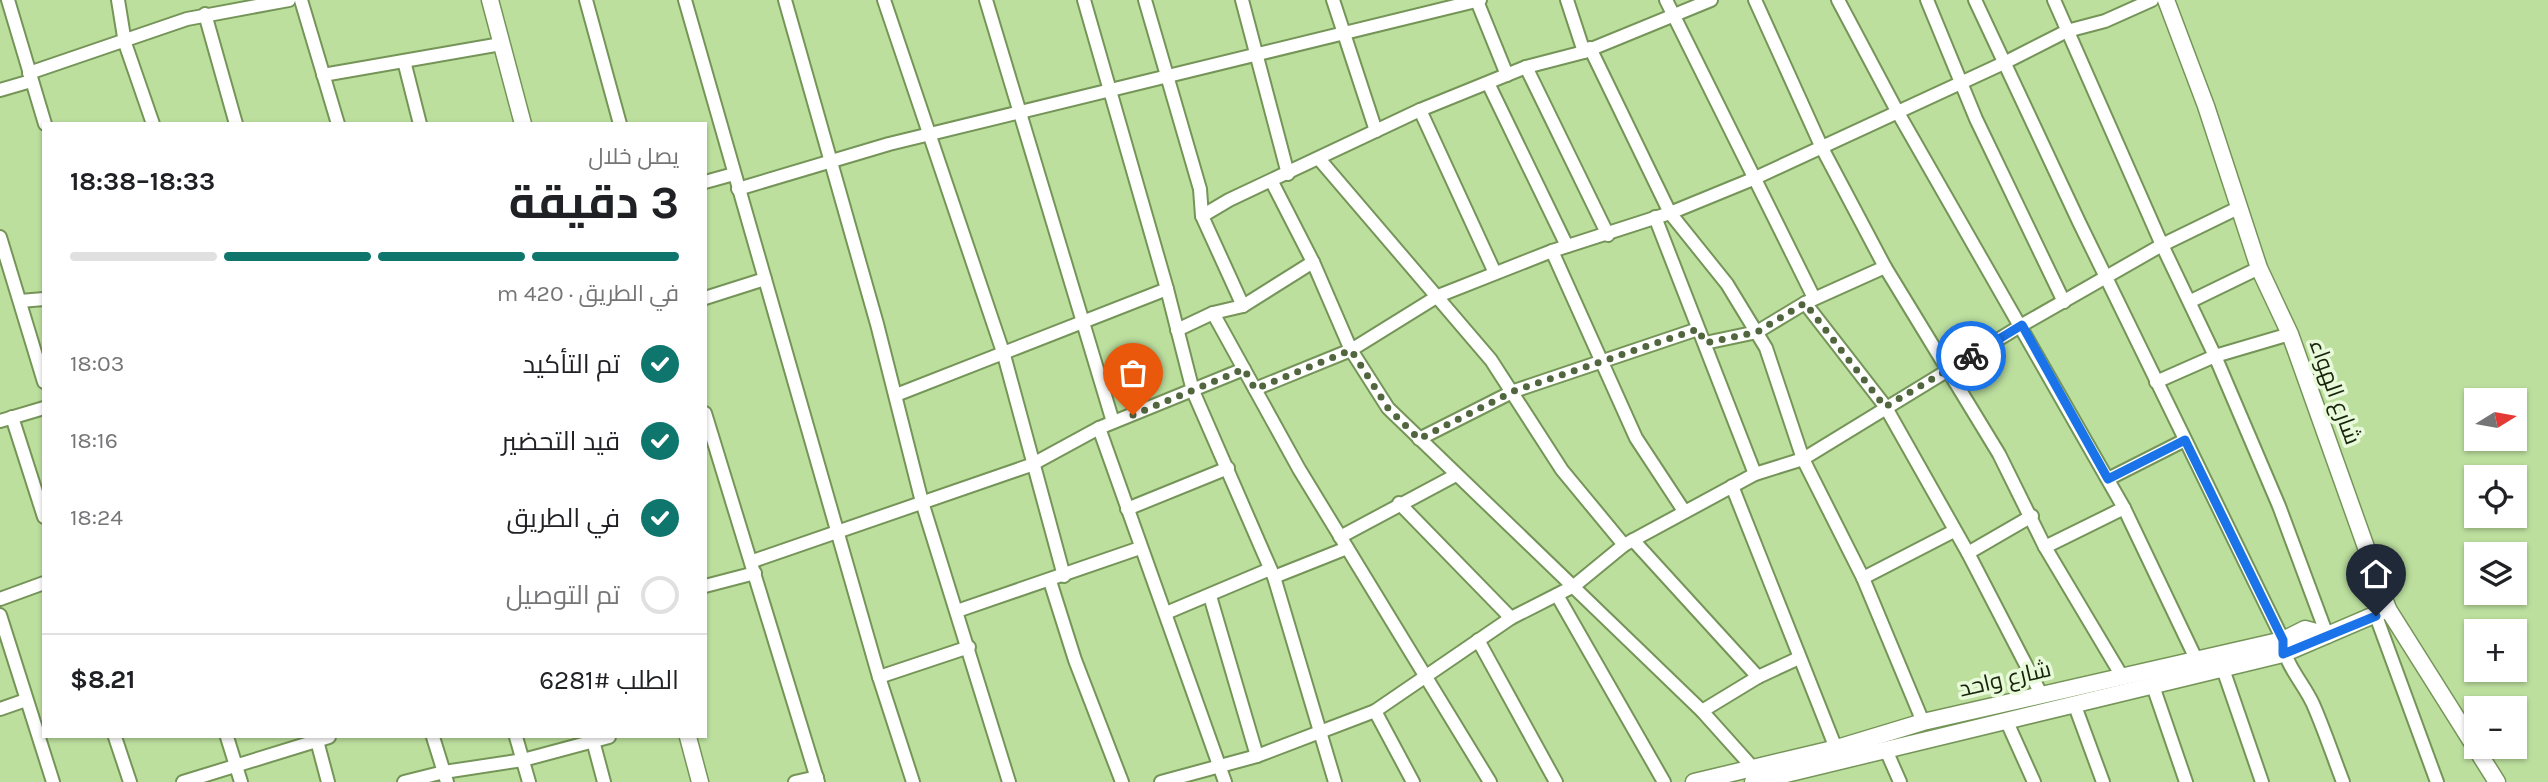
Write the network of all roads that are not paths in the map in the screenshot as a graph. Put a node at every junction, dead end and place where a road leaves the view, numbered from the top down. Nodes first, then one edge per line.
1 (8, 0) edge
2 (118, 0) edge
3 (289, 0) edge
4 (302, 0) edge
5 (490, 0) edge
6 (586, 0) edge
7 (685, 0) edge
8 (785, 0) edge
9 (884, 0) edge
10 (986, 0) edge
11 (1084, 0) edge
12 (1145, 0) edge
13 (1242, 0) edge
14 (1333, 0) edge
15 (1478, 0) edge
16 (1567, 0) edge
17 (1667, 0) edge
18 (1711, 0) edge
19 (1755, 0) edge
20 (1838, 0) edge
21 (1927, 0) edge
22 (1975, 0) edge
23 (2054, 0) edge
24 (2152, 0) edge
25 (2166, 0) edge
26 (1458, 3) edge
27 (205, 14) junction
28 (1673, 15) junction
29 (2067, 31) junction
30 (1344, 35) junction
31 (125, 43) junction
32 (501, 44) junction
33 (1587, 50) junction
34 (1258, 56) junction
35 (404, 61) junction
36 (2006, 62) junction
37 (1526, 67) junction
38 (323, 75) junction
39 (1507, 75) junction
40 (30, 77) junction
41 (1169, 77) junction
42 (1961, 82) junction
43 (1488, 83) junction
44 (0, 90) edge
45 (1112, 91) junction
46 (1420, 110) junction
47 (1897, 111) junction
48 (1021, 112) junction
49 (44, 122) edge
50 (152, 122) edge
51 (235, 122) edge
52 (337, 122) edge
53 (419, 122) edge
54 (522, 122) edge
55 (619, 122) edge
56 (1376, 131) junction
57 (928, 134) junction
58 (1822, 148) junction
59 (1320, 160) junction
60 (832, 162) junction
61 (734, 174) junction
62 (1288, 174) junction
63 (1752, 179) junction
64 (707, 181) edge
65 (1272, 182) junction
66 (738, 189) junction
67 (2239, 207) junction
68 (1670, 213) junction
69 (1202, 216) junction
70 (1655, 217) junction
71 (1608, 234) junction
72 (0, 237) edge
73 (2162, 245) junction
74 (1567, 246) junction
75 (1552, 251) junction
76 (1313, 262) junction
77 (1885, 267) junction
78 (2259, 268) junction
79 (1495, 273) junction
80 (2107, 278) junction
81 (765, 279) junction
82 (1167, 289) junction
83 (1438, 296) junction
84 (707, 297) edge
85 (42, 299) edge
86 (1810, 301) junction
87 (2191, 301) junction
88 (20, 302) junction
89 (2064, 302) junction
90 (1243, 306) junction
91 (1213, 313) junction
92 (1085, 323) junction
93 (2022, 325) junction
94 (1698, 329) junction
95 (1177, 330) junction
96 (1757, 332) junction
97 (2290, 334) junction
98 (1705, 343) junction
99 (1351, 350) junction
100 (1004, 355) junction
101 (2215, 356) junction
102 (1602, 361) junction
103 (1244, 369) junction
104 (1950, 370) junction
105 (42, 375) edge
106 (2156, 382) junction
107 (1255, 389) junction
108 (1192, 391) junction
109 (1514, 391) junction
110 (896, 395) junction
111 (1885, 407) junction
112 (42, 409) edge
113 (6, 419) edge
114 (707, 419) edge
115 (1113, 422) junction
116 (1099, 428) junction
117 (1419, 439) junction
118 (2185, 440) junction
119 (1803, 459) junction
120 (1031, 465) junction
121 (1228, 468) junction
122 (1755, 474) junction
123 (1456, 475) junction
124 (2108, 479) junction
125 (1732, 486) junction
126 (922, 502) junction
127 (1399, 503) junction
128 (2124, 508) junction
129 (1126, 509) junction
130 (1684, 511) junction
131 (42, 512) edge
132 (2032, 516) junction
133 (1954, 531) junction
134 (838, 534) junction
135 (1344, 542) junction
136 (1629, 542) junction
137 (2045, 547) junction
138 (1140, 548) junction
139 (1968, 553) junction
140 (754, 567) junction
141 (1272, 573) junction
142 (1064, 576) junction
143 (1863, 578) junction
144 (1050, 582) junction
145 (42, 584) edge
146 (707, 585) edge
147 (1574, 586) junction
148 (1557, 595) junction
149 (1210, 596) junction
150 (0, 599) edge
151 (957, 611) junction
152 (2382, 612) junction
153 (1167, 613) junction
154 (1511, 618) junction
155 (1, 622) edge
156 (2327, 635) junction
157 (1478, 640) junction
158 (969, 647) junction
159 (2283, 647) junction
160 (1799, 658) junction
161 (2197, 660) junction
162 (2223, 669) junction
163 (879, 677) junction
164 (1425, 677) junction
165 (1758, 677) junction
166 (2123, 678) junction
167 (2153, 686) junction
168 (2041, 694) junction
169 (26, 699) junction
170 (2075, 706) junction
171 (0, 709) edge
172 (1375, 711) junction
173 (1702, 711) junction
174 (1923, 722) junction
175 (2007, 722) junction
176 (1318, 733) junction
177 (115, 738) edge
178 (227, 738) edge
179 (320, 738) edge
180 (433, 738) edge
181 (516, 738) edge
182 (688, 738) edge
183 (592, 739) edge
184 (1886, 750) junction
185 (1839, 755) junction
186 (1257, 756) junction
187 (523, 760) junction
188 (236, 766) junction
189 (1220, 768) junction
190 (446, 777) edge
191 (1760, 778) edge
192 (818, 779) edge
193 (50, 781) edge
194 (190, 781) edge
195 (130, 782) edge
196 (241, 782) edge
197 (328, 782) edge
198 (404, 782) edge
199 (529, 782) edge
200 (604, 782) edge
201 (700, 782) edge
202 (795, 782) edge
203 (914, 782) edge
204 (1009, 782) edge
205 (1122, 782) edge
206 (1161, 782) edge
207 (1225, 782) edge
208 (1335, 782) edge
209 (1413, 782) edge
210 (1490, 782) edge
211 (1556, 782) edge
212 (1664, 782) edge
213 (1694, 782) edge
214 (1900, 782) edge
215 (2034, 782) edge
216 (2103, 782) edge
217 (2186, 782) edge
218 (2262, 782) edge
219 (2343, 782) edge
220 (2437, 782) edge
221 (2497, 782) edge

1 - 40 street
2 - 31 street
3 - 27 street
4 - 38 street
5 - 32 street
6 - 55 street
7 - 61 street
8 - 60 street
9 - 57 street
10 - 48 street
11 - 45 street
12 - 41 street
13 - 34 street
14 - 30 street
15 - 26 street
15 - 39 street
16 - 33 street
17 - 28 street
18 - 28 street
19 - 58 street
20 - 47 street
21 - 42 street
22 - 36 street
23 - 29 street
24 - 29 street
25 - 67 street, شارع الهواء
26 - 30 street
27 - 31 street
27 - 51 street
28 - 33 street
28 - 63 street
29 - 36 street
29 - 73 street
30 - 34 street
30 - 56 street
31 - 40 street
31 - 50 street
32 - 35 street
32 - 54 street
33 - 37 street
33 - 68 street
34 - 41 street
34 - 62 street
35 - 38 street
35 - 53 street
36 - 42 street
36 - 80 street
37 - 39 street
37 - 71 street
38 - 52 street
39 - 43 street
40 - 44 street
40 - 49 street
41 - 45 street
41 - 69 street
42 - 47 street
42 - 89 street
43 - 46 street
43 - 74 street
45 - 48 street
45 - 82 street
46 - 56 street
46 - 79 street
47 - 58 street
47 - 93 street
48 - 57 street
48 - 92 street
56 - 59 street
57 - 60 street
57 - 100 street
58 - 63 street
58 - 77 street
59 - 62 street
59 - 83 street
60 - 66 street
60 - 110 street
61 - 64 street
61 - 66 street
62 - 65 street
63 - 68 street
63 - 86 street
65 - 69 street
65 - 76 street
66 - 81 street
67 - 73 street
67 - 78 street, شارع الهواء
68 - 70 street
68 - 96 street
69 - 90 street
70 - 71 street
70 - 94 street
71 - 74 street
72 - 88 street
73 - 80 street
73 - 87 street
74 - 75 street
75 - 79 street
75 - 102 street
76 - 90 street
76 - 99 street
77 - 86 street
77 - 104 street
78 - 87 street
78 - 97 street, شارع الهواء
79 - 83 street
80 - 89 street
80 - 106 street
81 - 84 street
81 - 134 street
82 - 92 street
82 - 95 street
83 - 99 street
83 - 109 street
85 - 88 street
86 - 96 street
86 - 111 street
87 - 101 street
88 - 105 street
89 - 93 street
90 - 91 street
91 - 95 street
91 - 103 street
92 - 100 street
92 - 115 street
93 - 104 street
93 - 124 street
94 - 98 street
94 - 102 street
95 - 108 street
96 - 98 street
96 - 119 street
97 - 101 street
97 - 152 street, شارع الهواء
98 - 122 street
99 - 107 street
99 - 117 street
100 - 110 street
100 - 120 street
101 - 106 street
101 - 156 street
102 - 109 street
102 - 130 street
103 - 107 street
103 - 108 street
104 - 111 street
104 - 132 street
106 - 118 street
107 - 135 street
108 - 115 street
108 - 121 street
109 - 117 street
109 - 136 street
110 - 126 street
111 - 119 street
111 - 133 street
112 - 113 street
113 - 131 street
114 - 140 street
115 - 116 street
116 - 120 street
116 - 129 street
117 - 123 street
118 - 124 street
118 - 159 street
119 - 122 street
119 - 143 street
120 - 126 street
120 - 142 street
121 - 129 street
121 - 141 street
122 - 125 street
123 - 127 street
123 - 147 street
124 - 128 street
125 - 130 street
125 - 160 street
126 - 134 street
126 - 151 street
127 - 135 street
127 - 154 street
128 - 137 street
128 - 161 street
129 - 138 street
130 - 136 street
132 - 137 street
132 - 139 street
133 - 139 street
133 - 143 street
134 - 140 street
134 - 163 street
135 - 141 street
135 - 164 street
136 - 147 street
136 - 165 street
137 - 166 street
138 - 142 street
138 - 153 street
139 - 168 street
140 - 146 street
140 - 192 street
141 - 149 street
141 - 176 street
142 - 144 street
143 - 174 street
144 - 151 street
144 - 205 street
145 - 150 street
147 - 148 street
147 - 173 street
148 - 154 street
148 - 212 street
149 - 153 street
149 - 186 street
151 - 158 street
152 - 156 street, شارع واحد
152 - 220 street
152 - 221 street, شارع الهواء
153 - 189 street
154 - 157 street
155 - 169 street
156 - 159 street, شارع واحد
157 - 164 street
157 - 211 street
158 - 163 street
158 - 204 street
159 - 161 street, شارع واحد
159 - 162 street, شارع واحد
159 - 219 street
160 - 165 street
160 - 185 street
161 - 166 street, شارع واحد
162 - 167 street, شارع واحد
162 - 218 street
163 - 203 street
164 - 172 street
164 - 210 street
165 - 173 street
166 - 168 street, شارع واحد
167 - 170 street, شارع واحد
167 - 217 street
168 - 174 street, شارع واحد
169 - 171 street
169 - 193 street
170 - 175 street, شارع واحد
170 - 216 street
172 - 176 street
172 - 209 street
173 - 191 street
174 - 185 street, شارع واحد
175 - 184 street, شارع واحد
175 - 215 street
176 - 186 street
176 - 208 street
177 - 195 street
178 - 188 street
179 - 188 street
179 - 197 street
180 - 190 street
181 - 187 street
182 - 201 street
183 - 187 street
183 - 200 street
184 - 185 street, شارع واحد
184 - 214 street
185 - 191 street, شارع واحد
186 - 189 street
187 - 190 street
187 - 199 street
188 - 194 street
188 - 196 street
189 - 206 street
189 - 207 street
190 - 198 street
191 - 213 street, شارع واحد
192 - 202 street

